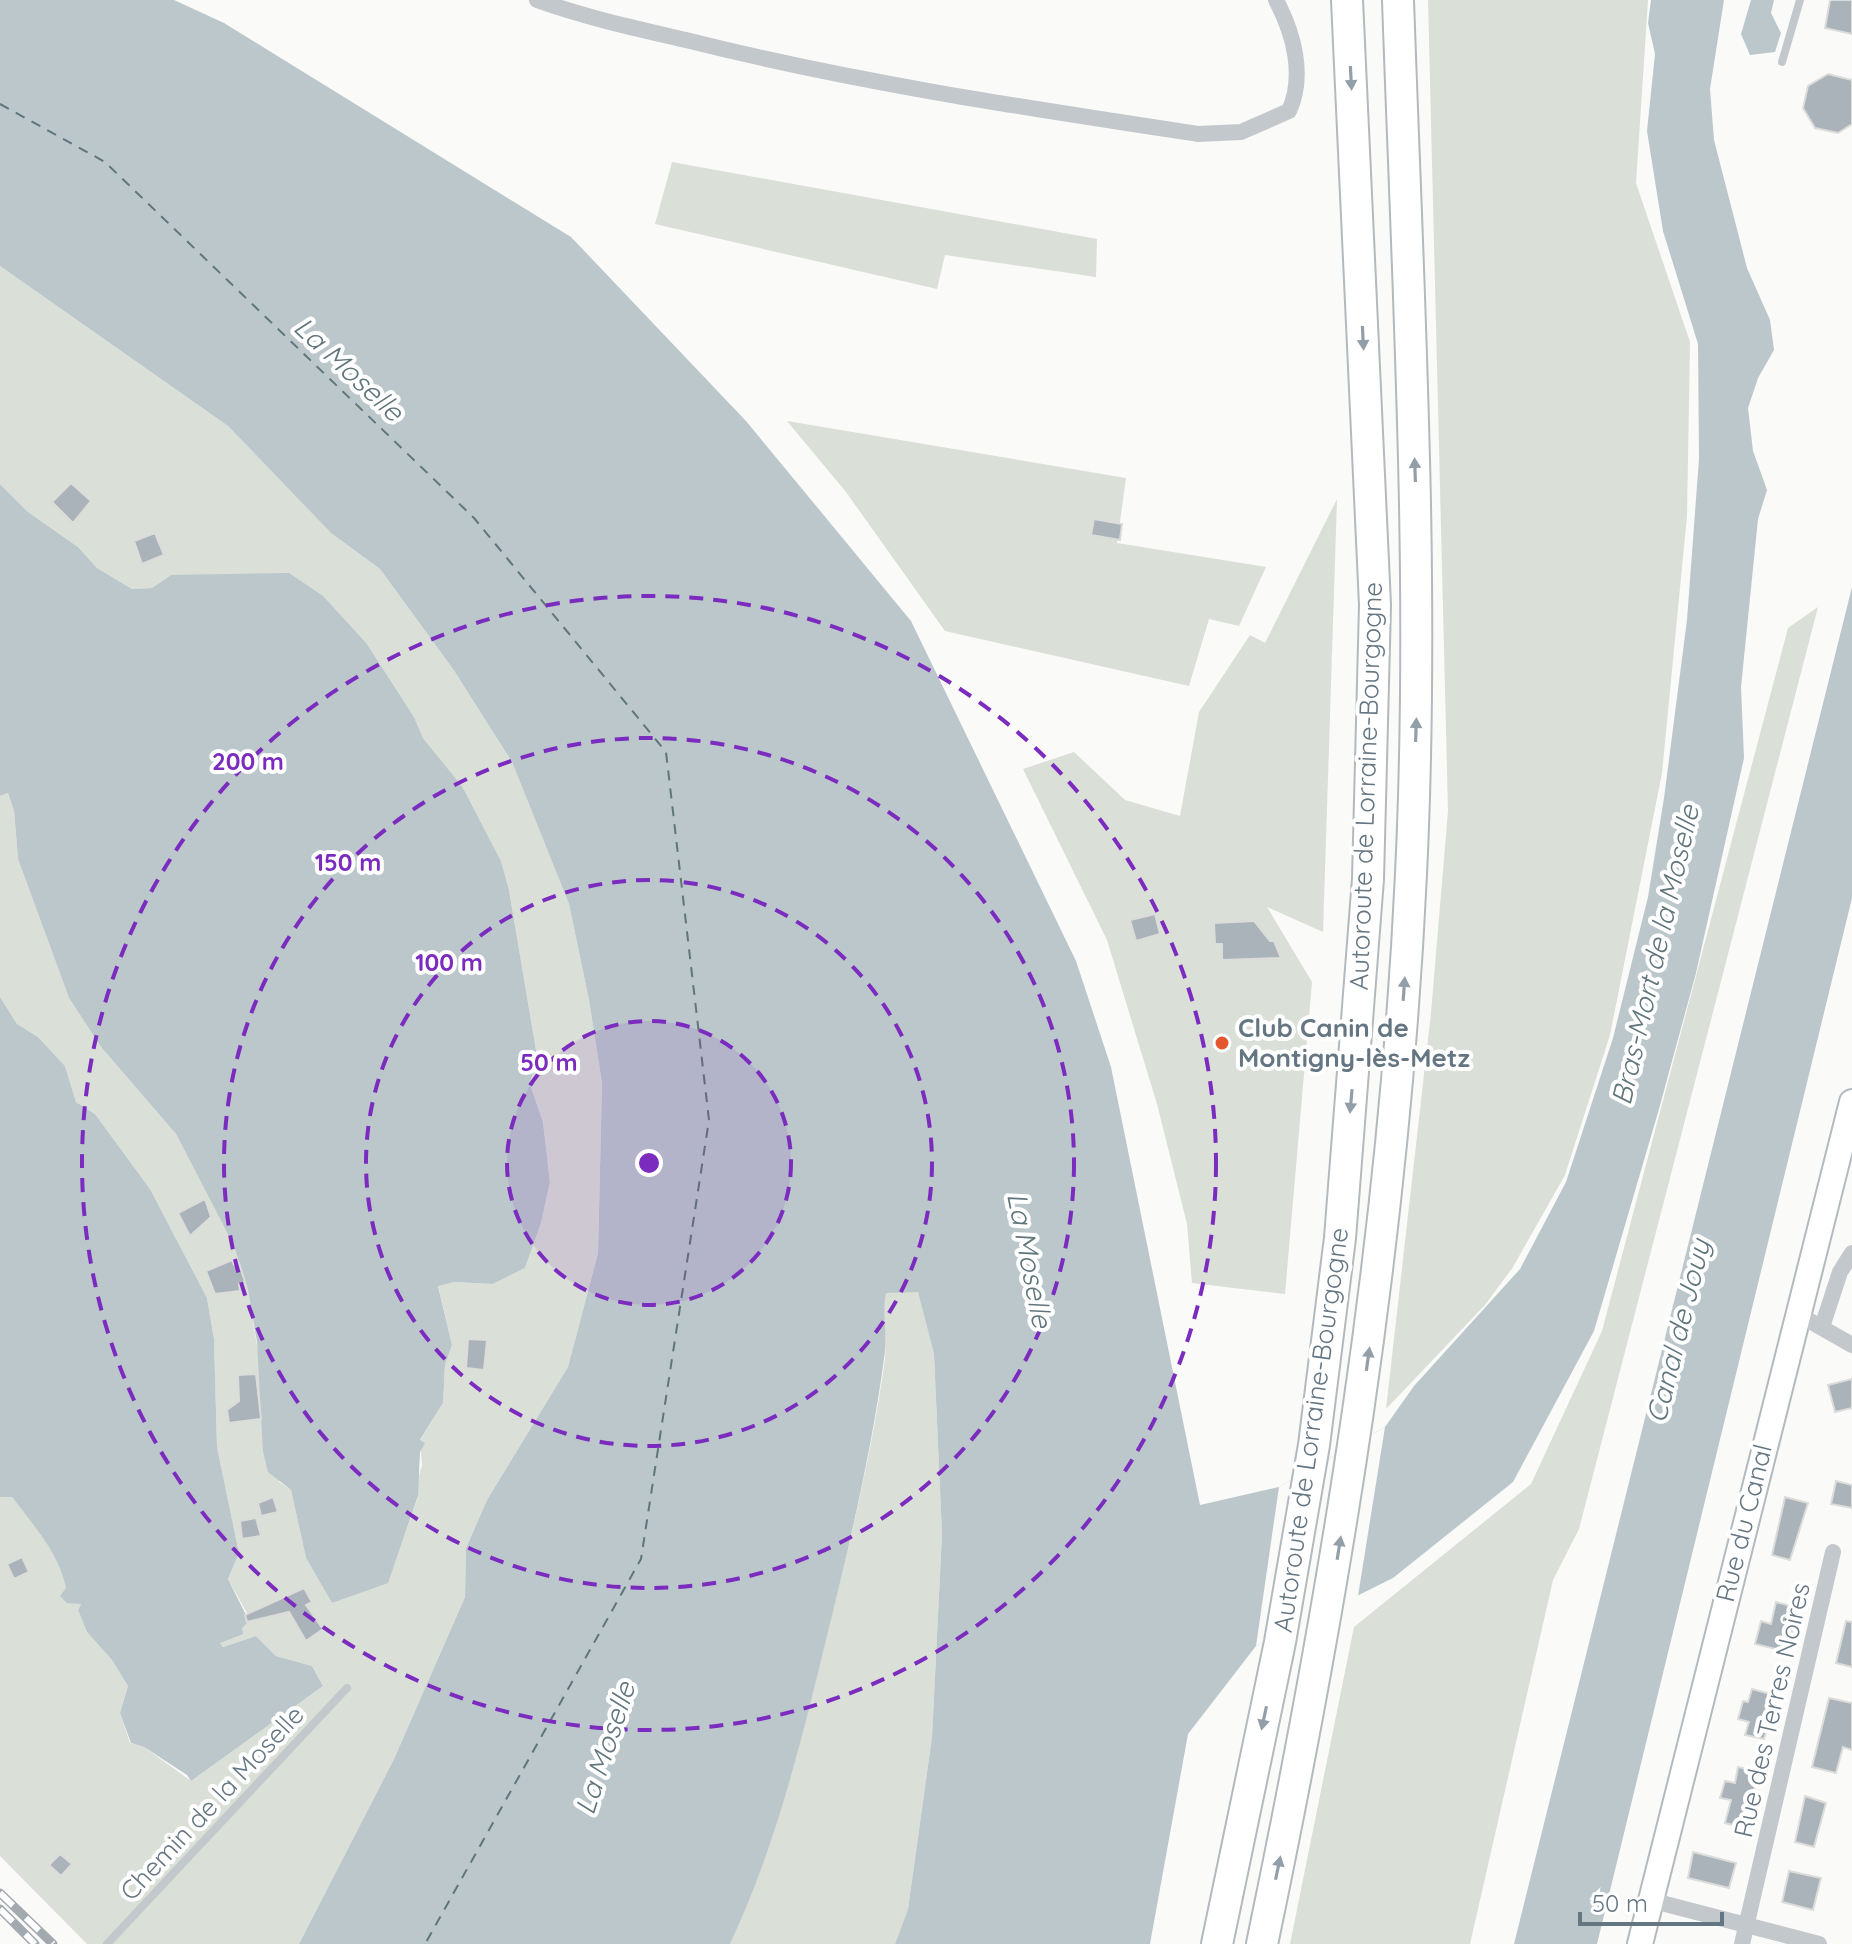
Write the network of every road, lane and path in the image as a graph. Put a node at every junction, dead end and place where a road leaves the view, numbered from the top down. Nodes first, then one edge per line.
1 (537, 0) edge
2 (1276, 0) edge
3 (1347, 0) edge
4 (1398, 0) edge
5 (1800, 0) edge
6 (1782, 62) dead end
7 (1852, 1102) edge
8 (1852, 1253) edge
9 (1796, 1313) junction
10 (1822, 1327) junction
11 (1852, 1345) edge
12 (1833, 1552) dead end
13 (347, 1688) dead end
14 (1650, 1900) junction
15 (1747, 1926) junction
16 (107, 1944) edge
17 (1217, 1944) edge
18 (1262, 1944) edge
19 (1640, 1944) edge
20 (1742, 1944) edge
21 (1819, 1944) edge

1 - 2 street
3 -> 17 highway, Autoroute de Lorraine-Bourgogne
18 -> 4 highway, Autoroute de Lorraine-Bourgogne
5 - 6 lane
7 - 9 street, Rue du Canal
8 - 10 street
9 - 10 street
9 - 14 street, Rue du Canal
10 - 11 street
12 - 15 street, Rue des Terres Noires
13 - 16 lane, Chemin de la Moselle
14 - 15 street
14 - 19 street, Rue du Canal
15 - 20 street, Rue des Terres Noires
15 - 21 street

